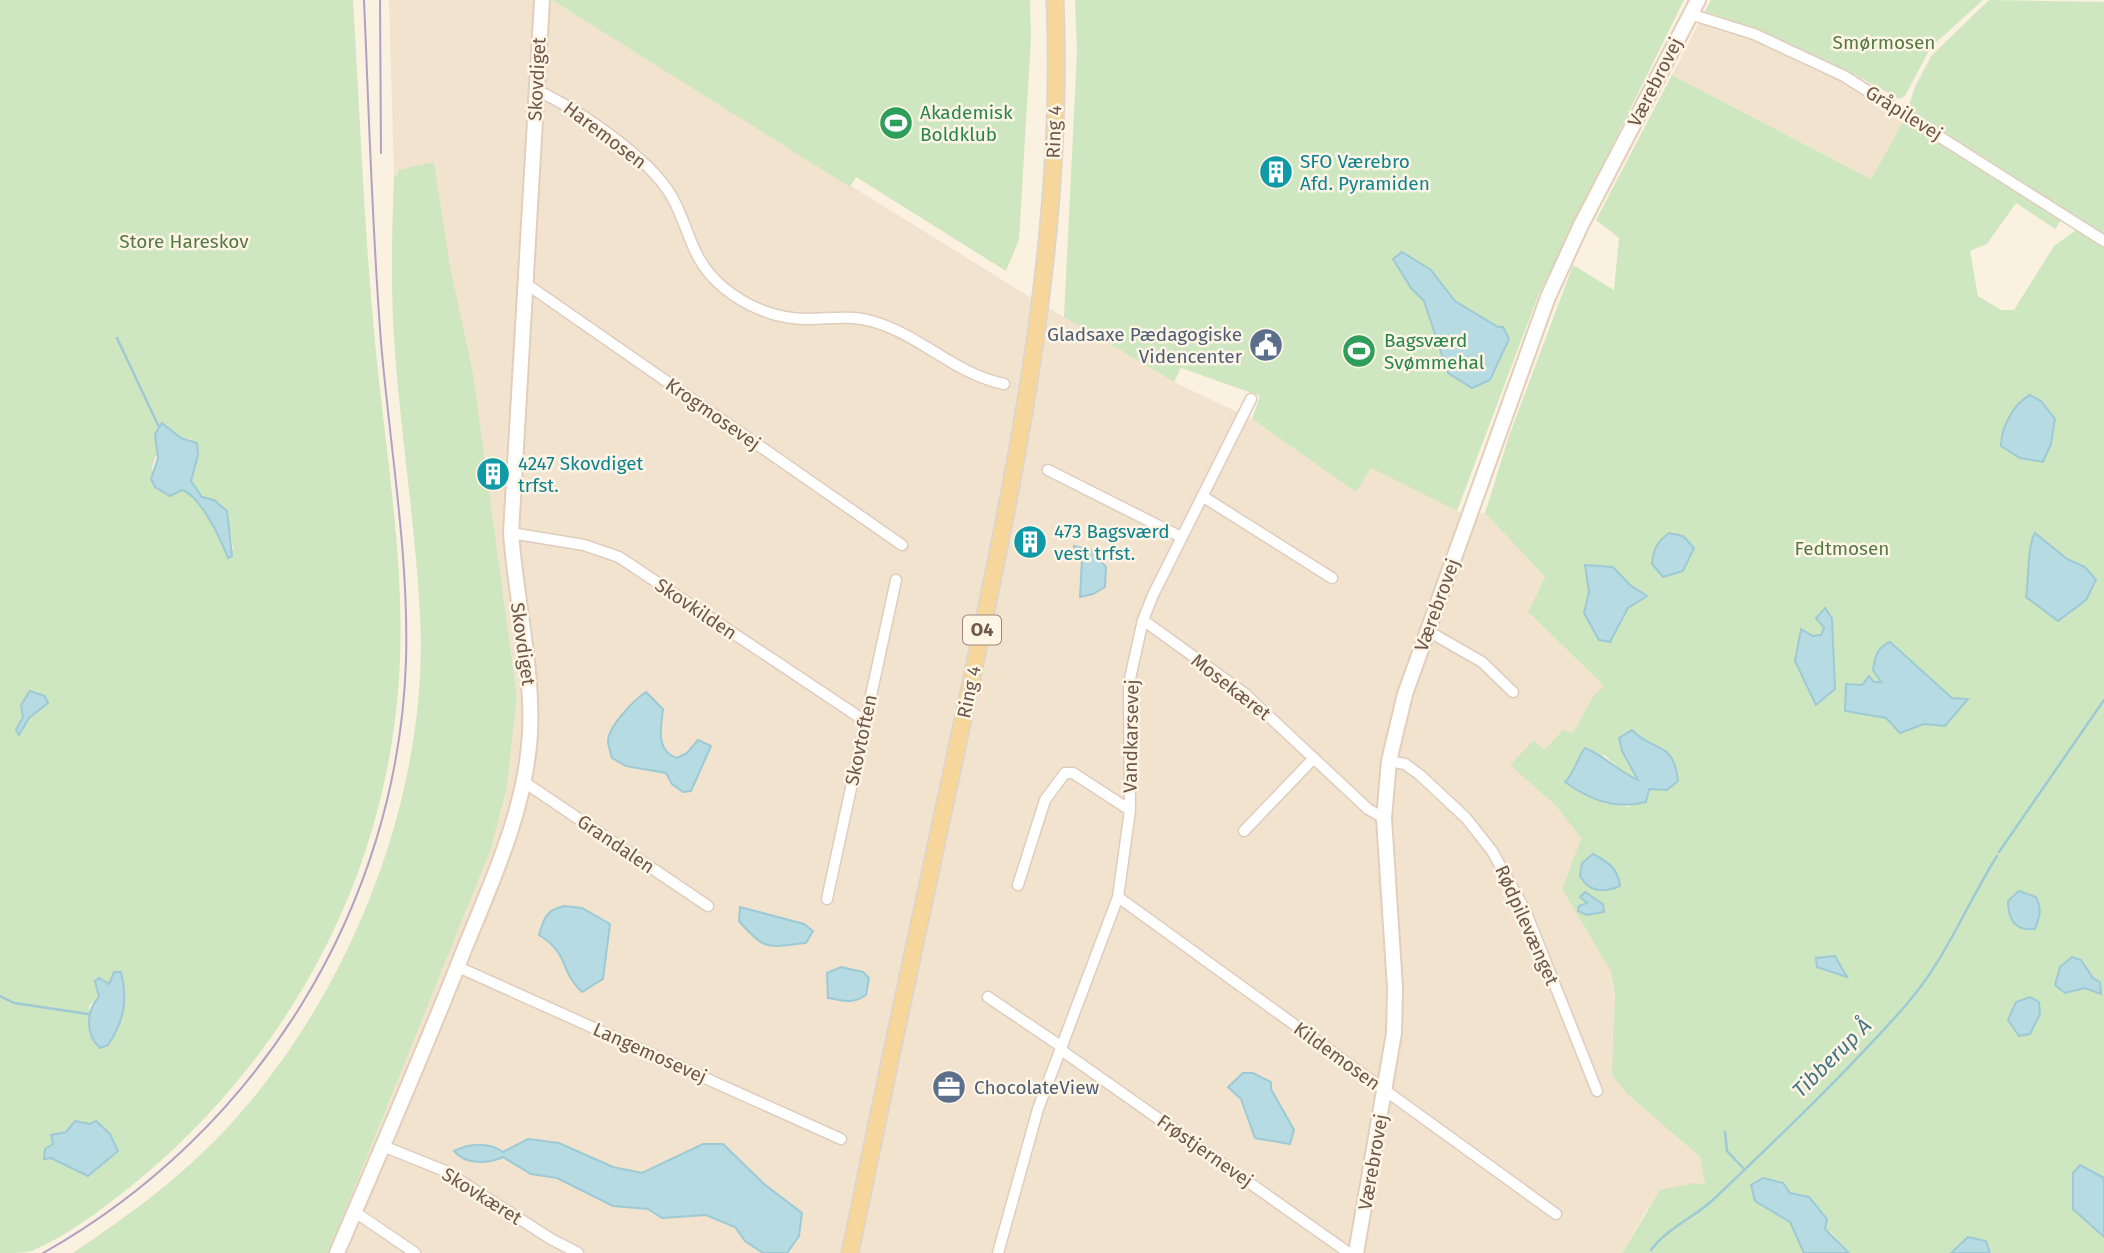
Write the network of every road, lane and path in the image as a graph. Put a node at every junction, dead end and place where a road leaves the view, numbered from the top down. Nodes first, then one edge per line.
1 (542, 0) edge
2 (1055, 0) edge
3 (1698, 0) edge
4 (1690, 14) junction
5 (536, 90) junction
6 (2104, 241) edge
7 (524, 283) junction
8 (1004, 384) dead end
9 (1251, 399) dead end
10 (1048, 470) dead end
11 (1202, 496) junction
12 (511, 533) junction
13 (1181, 537) junction
14 (901, 545) dead end
15 (1332, 578) dead end
16 (896, 580) dead end
17 (1143, 621) junction
18 (1428, 631) junction
19 (1513, 692) dead end
20 (865, 721) junction
21 (1314, 758) junction
22 (1389, 761) junction
23 (524, 782) junction
24 (1130, 810) junction
25 (1384, 818) junction
26 (1244, 831) dead end
27 (1018, 885) dead end
28 (1118, 897) junction
29 (827, 900) dead end
30 (708, 906) dead end
31 (458, 967) junction
32 (988, 997) dead end
33 (1062, 1048) junction
34 (1597, 1091) dead end
35 (1386, 1092) junction
36 (841, 1139) dead end
37 (383, 1146) junction
38 (355, 1212) junction
39 (1556, 1214) dead end
40 (337, 1253) edge
41 (415, 1253) edge
42 (578, 1253) edge
43 (850, 1253) edge
44 (998, 1253) edge
45 (1349, 1253) edge
46 (1356, 1253) edge

1 - 5 street, Skovdiget
2 - 43 main road, Ring 4 / O4
3 - 4 street, Værebrovej
4 - 6 street, Gråpilevej
4 - 18 street, Værebrovej
5 - 7 street, Skovdiget
5 - 8 street, Haremosen
7 - 12 street, Skovdiget
7 - 14 street, Krogmosevej
9 - 11 street, Vandkarsevej
10 - 13 street
11 - 13 street, Vandkarsevej
11 - 15 street
12 - 20 street, Skovkilden
12 - 23 street, Skovdiget
13 - 17 street, Vandkarsevej
16 - 20 street, Skovtoften
17 - 21 street, Mosekæret
17 - 24 street, Vandkarsevej
18 - 19 street
18 - 22 street, Værebrovej
20 - 29 street, Skovtoften
21 - 25 street, Mosekæret
21 - 26 street
22 - 25 street, Værebrovej
22 - 34 street, Rødpilevænget
23 - 30 street, Grandalen
23 - 31 street, Skovdiget
24 - 27 street
24 - 28 street, Vandkarsevej
25 - 35 street, Værebrovej
28 - 33 street, Vandkarsevej
28 - 35 street, Kildemosen
31 - 36 street, Langemosevej
31 - 37 street, Skovdiget
32 - 33 street
33 - 44 street, Vandkarsevej
33 - 45 street, Frøstjernevej
35 - 39 street, Kildemosen
35 - 46 street, Værebrovej
37 - 38 street, Skovdiget
37 - 42 street, Skovkæret
38 - 40 street, Skovdiget
38 - 41 street

